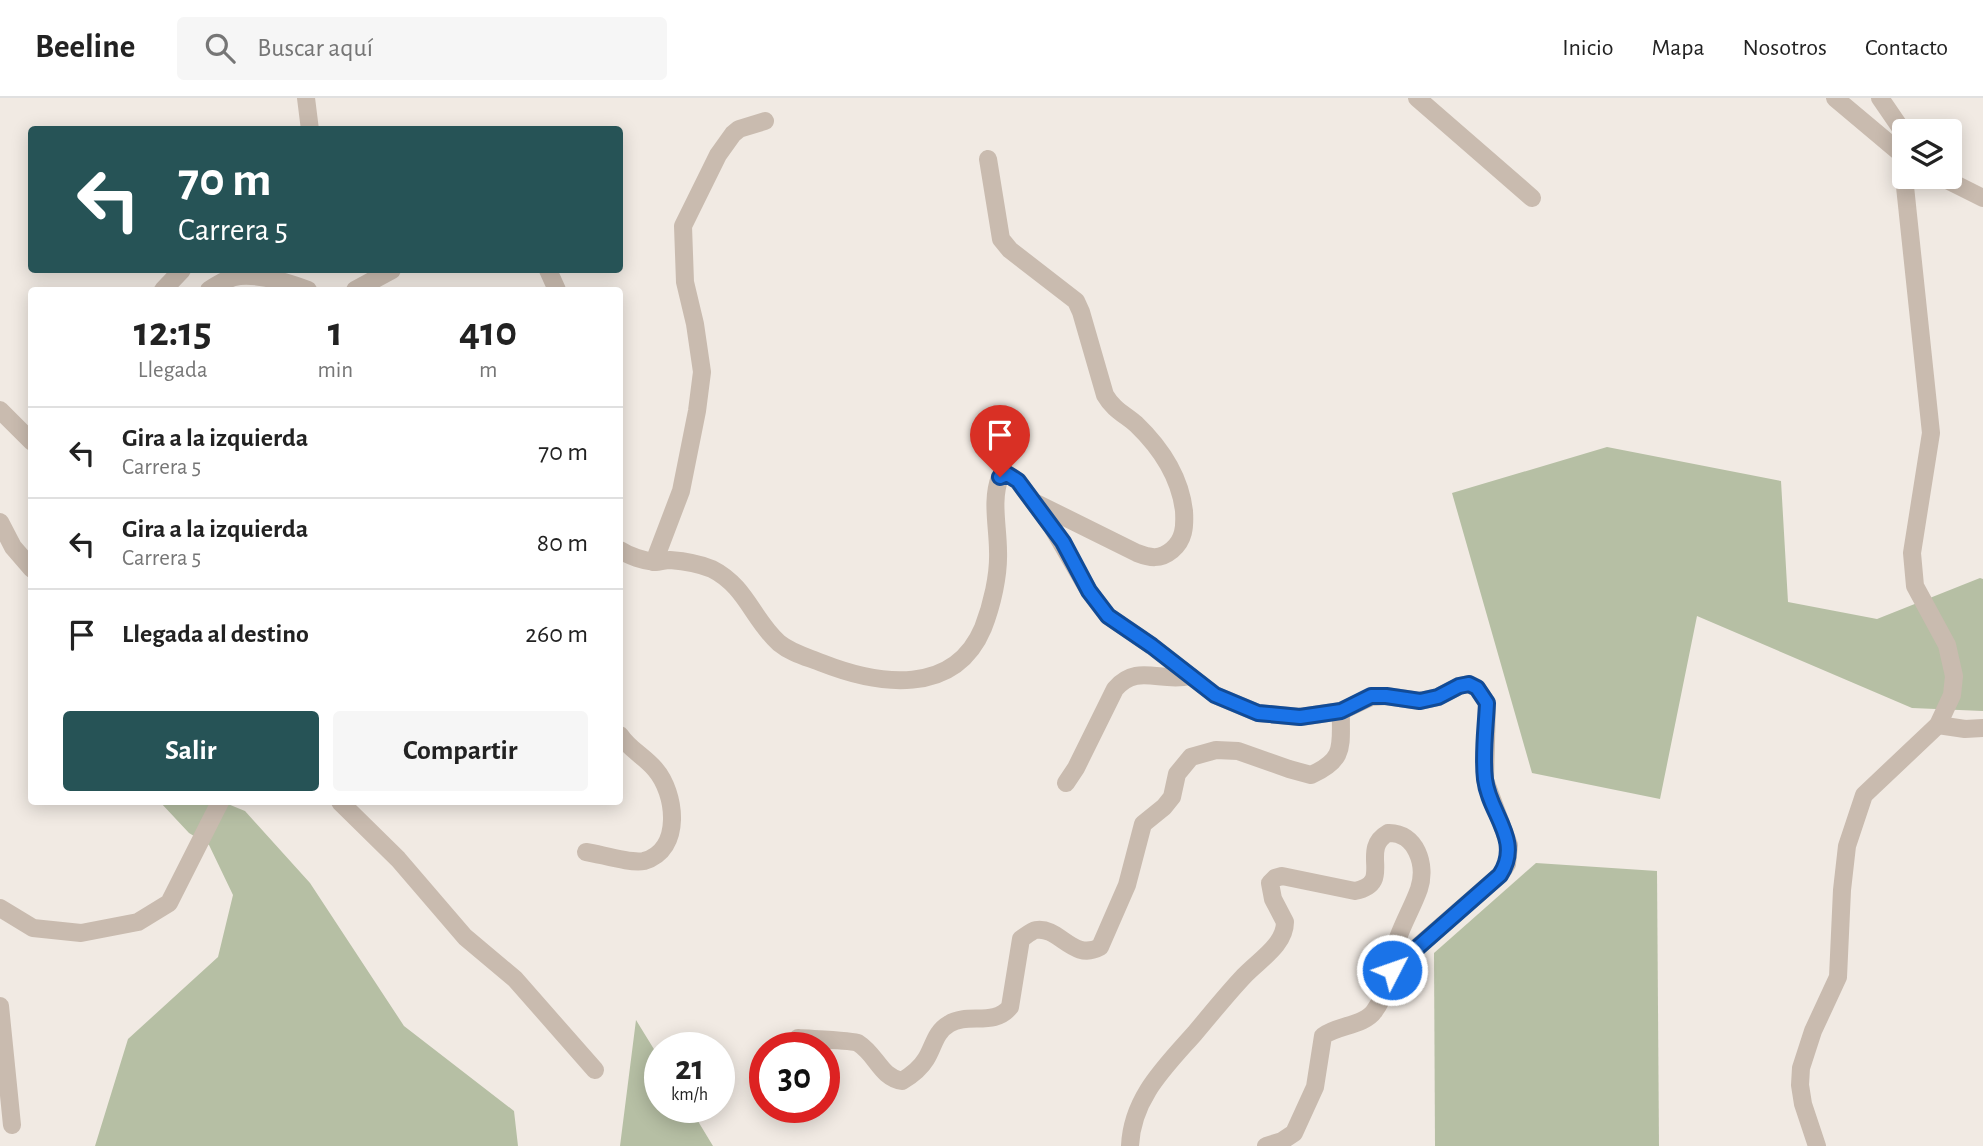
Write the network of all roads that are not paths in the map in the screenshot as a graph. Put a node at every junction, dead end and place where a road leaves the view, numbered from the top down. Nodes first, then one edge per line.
1 (306, 98) edge
2 (1417, 98) edge
3 (1835, 98) edge
4 (1880, 98) edge
5 (1894, 119) edge
6 (765, 121) dead end
7 (310, 126) edge
8 (1892, 153) edge
9 (988, 159) dead end
10 (1962, 175) edge
11 (1983, 186) edge
12 (1962, 188) edge
13 (1906, 189) edge
14 (1532, 198) dead end
15 (1983, 198) edge
16 (179, 273) edge
17 (386, 273) edge
18 (166, 287) edge
19 (214, 287) edge
20 (298, 287) edge
21 (361, 287) edge
22 (0, 410) edge
23 (28, 438) edge
24 (1033, 502) junction
25 (0, 522) edge
26 (623, 551) edge
27 (654, 562) junction
28 (28, 564) edge
29 (1190, 676) junction
30 (1341, 711) junction
31 (1938, 725) junction
32 (1983, 728) edge
33 (623, 740) edge
34 (1066, 783) dead end
35 (218, 805) edge
36 (344, 805) edge
37 (586, 852) dead end
38 (0, 908) edge
39 (1392, 970) junction
40 (0, 1006) edge
41 (1, 1024) edge
42 (840, 1041) edge
43 (595, 1070) dead end
44 (12, 1125) dead end
45 (1130, 1146) edge
46 (1266, 1146) edge
47 (1817, 1146) edge

1 - 7 street
2 - 14 street
3 - 8 street
4 - 5 street
6 - 27 street
9 - 24 street
10 - 11 street
12 - 15 street
13 - 31 street
16 - 18 street
17 - 21 street
19 - 20 street
22 - 23 street
24 - 27 street
24 - 29 street
25 - 28 street
26 - 27 street
29 - 30 street
29 - 34 street
30 - 39 street
30 - 42 street
31 - 32 street
31 - 47 street
33 - 37 street
35 - 38 street
36 - 43 street
39 - 45 street
39 - 46 street
40 - 41 street
41 - 44 street

